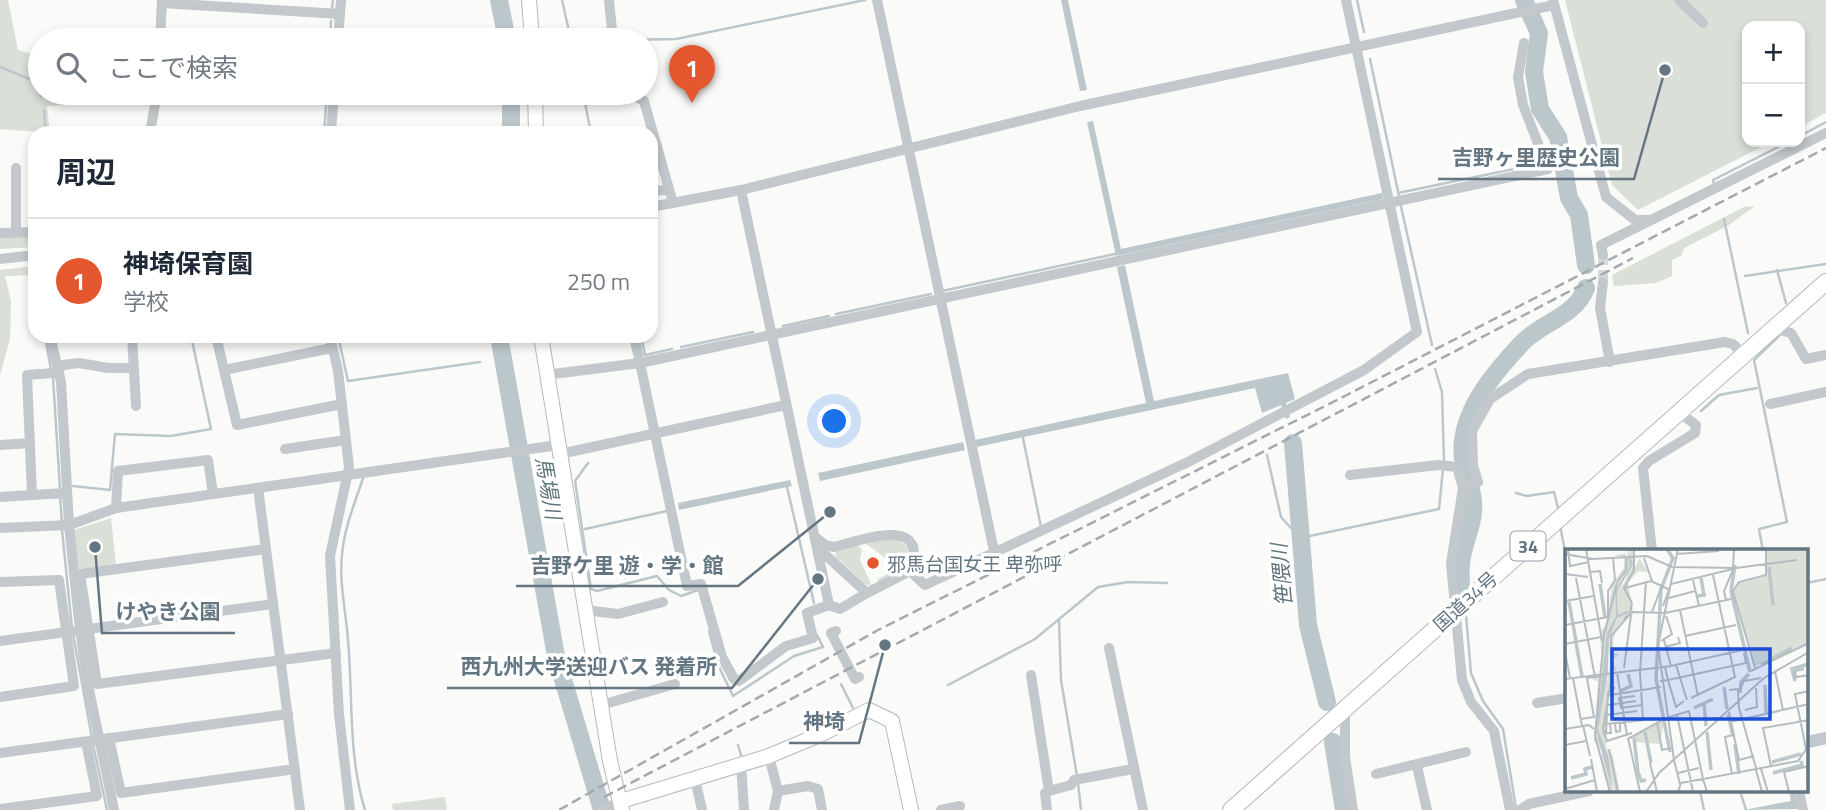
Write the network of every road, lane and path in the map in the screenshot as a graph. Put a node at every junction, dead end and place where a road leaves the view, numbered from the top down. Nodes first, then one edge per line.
1 (341, 0) edge
2 (528, 0) edge
3 (609, 0) edge
4 (877, 0) edge
5 (1346, 0) edge
6 (1679, 0) edge
7 (162, 2) edge
8 (1550, 4) edge
9 (340, 14) junction
10 (1703, 23) dead end
11 (161, 28) edge
12 (339, 28) edge
13 (531, 28) edge
14 (612, 28) edge
15 (1524, 43) dead end
16 (1356, 47) junction
17 (155, 105) edge
18 (333, 105) edge
19 (535, 105) edge
20 (645, 105) edge
21 (151, 126) edge
22 (332, 126) edge
23 (536, 126) edge
24 (651, 126) edge
25 (1826, 133) edge
26 (907, 147) junction
27 (658, 151) edge
28 (16, 169) dead end
29 (669, 190) junction
30 (741, 190) junction
31 (658, 191) edge
32 (1397, 201) junction
33 (673, 203) junction
34 (658, 205) edge
35 (1653, 220) junction
36 (16, 230) junction
37 (28, 231) edge
38 (0, 233) edge
39 (1603, 255) tunnel mouth
40 (28, 256) edge
41 (0, 259) edge
42 (1603, 282) tunnel mouth
43 (1826, 282) edge
44 (938, 299) junction
45 (1772, 328) junction
46 (771, 335) junction
47 (51, 343) edge
48 (132, 343) edge
49 (218, 343) edge
50 (331, 343) edge
51 (542, 343) edge
52 (636, 343) edge
53 (332, 348) junction
54 (1742, 354) junction
55 (1826, 355) edge
56 (1610, 362) junction
57 (640, 363) junction
58 (134, 368) junction
59 (224, 370) junction
60 (54, 373) junction
61 (545, 375) junction
62 (1826, 392) edge
63 (342, 404) junction
64 (1770, 404) dead end
65 (136, 405) dead end
66 (786, 405) junction
67 (1679, 412) junction
68 (655, 433) junction
69 (346, 440) junction
70 (30, 443) junction
71 (0, 444) edge
72 (285, 449) dead end
73 (559, 450) junction
74 (348, 475) junction
75 (1350, 475) dead end
76 (258, 488) junction
77 (1463, 488) junction
78 (62, 493) junction
79 (213, 494) junction
80 (32, 495) junction
81 (0, 497) edge
82 (116, 508) junction
83 (64, 525) junction
84 (0, 528) edge
85 (816, 537) junction
86 (266, 549) junction
87 (819, 549) junction
88 (1652, 549) edge
89 (993, 551) junction
90 (910, 571) junction
91 (0, 582) edge
92 (867, 593) junction
93 (663, 602) dead end
94 (273, 604) junction
95 (830, 605) junction
96 (585, 610) junction
97 (1453, 612) junction
98 (78, 630) junction
99 (836, 631) dead end
100 (0, 641) edge
101 (1109, 648) dead end
102 (336, 653) junction
103 (281, 659) junction
104 (1031, 676) dead end
105 (859, 677) dead end
106 (675, 684) dead end
107 (0, 697) edge
108 (1565, 698) edge
109 (1537, 704) dead end
110 (601, 705) junction
111 (1345, 709) junction
112 (288, 714) junction
113 (1826, 737) edge
114 (98, 740) junction
115 (1808, 741) edge
116 (1466, 752) dead end
117 (0, 753) edge
118 (769, 756) junction
119 (741, 764) junction
120 (1417, 766) junction
121 (295, 769) junction
122 (1133, 769) junction
123 (1376, 774) dead end
124 (695, 779) junction
125 (778, 791) junction
126 (1049, 791) junction
127 (1584, 792) edge
128 (1799, 792) edge
129 (960, 806) dead end
130 (614, 807) edge
131 (0, 809) edge
132 (114, 810) edge
133 (300, 810) edge
134 (350, 810) edge
135 (702, 810) edge
136 (744, 810) edge
137 (774, 810) edge
138 (822, 810) edge
139 (911, 810) edge
140 (941, 810) edge
141 (1047, 810) edge
142 (1143, 810) edge
143 (1230, 810) edge
144 (1353, 810) edge
145 (1427, 810) edge
146 (1510, 810) edge
147 (1521, 810) edge
148 (1803, 810) edge

1 - 9 street
2 - 13 main road
3 - 14 street
4 - 26 street
5 - 16 street
6 - 10 street
7 - 9 street
7 - 11 street
8 - 16 street
8 - 35 street
9 - 12 street
15 - 32 street
16 - 26 street
16 - 32 street
17 - 21 street
18 - 22 street
19 - 23 main road
20 - 24 street
25 - 35 street
26 - 30 street
26 - 44 street
27 - 29 street
28 - 36 street
29 - 31 street
29 - 33 street
30 - 33 street
30 - 46 street
32 - 44 street
32 - 89 street
33 - 34 street
35 - 39 street
36 - 37 street
36 - 38 street
40 - 41 street
42 - 56 street
43 - 45 highway, 国道34号 / 34
44 - 46 street
44 - 89 street
45 - 54 highway, 国道34号 / 34
45 - 55 street
46 - 57 street
46 - 66 street
47 - 60 street
48 - 58 street
49 - 59 street
50 - 53 street
51 - 61 main road
52 - 57 street
53 - 59 street
53 - 63 street
54 - 56 street
54 - 67 highway, 国道34号 / 34
56 - 77 street
57 - 61 street
57 - 68 street
58 - 60 street
58 - 65 street
59 - 63 street
60 - 70 street
60 - 78 street
61 - 73 main road
62 - 64 street
63 - 69 street
66 - 68 street
66 - 85 street
67 - 88 street
67 - 97 highway, 国道34号 / 34
68 - 73 street
68 - 95 street
69 - 72 street
69 - 74 street
70 - 71 street
70 - 80 street
73 - 74 street
73 - 96 main road
74 - 76 street
74 - 102 street
75 - 77 street
76 - 79 street
76 - 86 street
77 - 97 street
78 - 80 street
78 - 83 street
79 - 82 street
79 - 82 street
80 - 81 street
82 - 83 street
83 - 84 street
83 - 98 street
85 - 87 street
85 - 90 street
86 - 94 street
86 - 98 street
87 - 92 street
87 - 95 street
89 - 90 street
90 - 92 street
91 - 98 street
92 - 95 street
93 - 96 street
94 - 98 street
94 - 103 street
96 - 110 main road
97 - 111 highway, 国道34号 / 34
97 - 146 street
98 - 100 street
98 - 103 street
98 - 107 street
98 - 114 street
99 - 105 street
101 - 122 street
102 - 103 street
102 - 134 street
103 - 112 street
104 - 126 street
106 - 110 street
108 - 109 street
110 - 130 main road
111 - 143 highway, 国道34号 / 34
111 - 144 street
112 - 114 street
112 - 121 street
113 - 115 street
114 - 117 street
114 - 121 street
114 - 131 street
114 - 132 street
116 - 120 street
118 - 119 main road
118 - 125 street
118 - 139 main road
119 - 124 main road
119 - 136 street
120 - 123 street
120 - 145 street
121 - 133 street
122 - 126 street
122 - 142 street
124 - 130 main road
124 - 135 street
125 - 137 street
125 - 138 street
126 - 141 street
127 - 147 street
128 - 148 street
129 - 140 street

